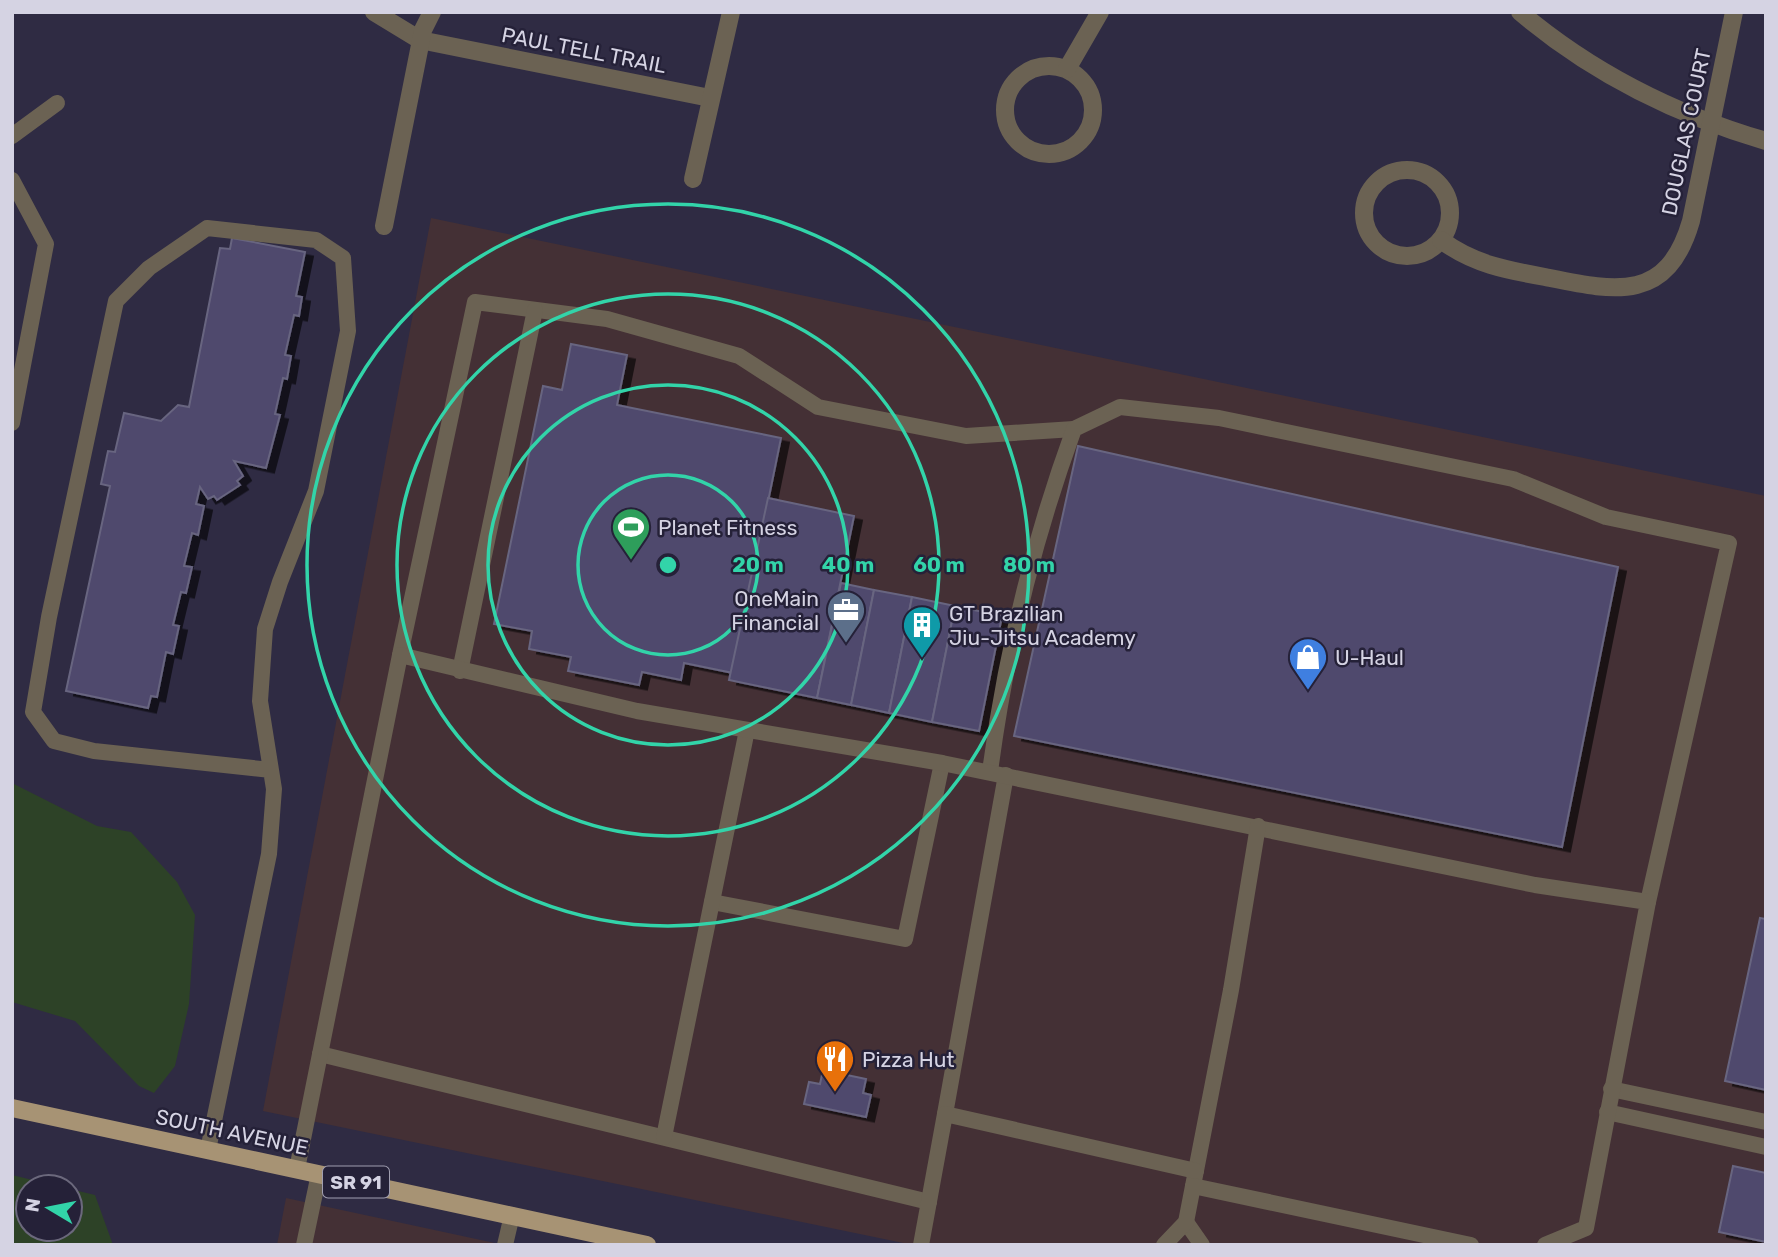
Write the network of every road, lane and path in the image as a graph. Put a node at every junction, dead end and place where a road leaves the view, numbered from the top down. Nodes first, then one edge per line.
1 (374, 12) edge
2 (432, 12) edge
3 (731, 12) edge
4 (1100, 12) edge
5 (1520, 12) edge
6 (1734, 12) edge
7 (420, 40) junction
8 (1067, 69) junction
9 (710, 98) junction
10 (57, 103) dead end
11 (1712, 123) junction
12 (12, 136) edge
13 (1766, 141) edge
14 (693, 179) dead end
15 (12, 180) edge
16 (384, 226) dead end
17 (1441, 240) junction
18 (534, 310) junction
19 (12, 423) edge
20 (1074, 429) junction
21 (400, 656) junction
22 (460, 671) junction
23 (747, 730) junction
24 (942, 763) junction
25 (271, 771) junction
26 (998, 774) junction
27 (1258, 826) junction
28 (712, 902) junction
29 (1648, 902) junction
30 (320, 1054) junction
31 (1611, 1089) junction
32 (12, 1108) edge
33 (1607, 1112) junction
34 (945, 1114) junction
35 (1766, 1122) edge
36 (664, 1137) junction
37 (1766, 1147) edge
38 (208, 1150) junction
39 (297, 1169) junction
40 (319, 1174) junction
41 (1194, 1179) junction
42 (929, 1202) junction
43 (512, 1215) junction
44 (1186, 1222) junction
45 (304, 1245) edge
46 (505, 1245) edge
47 (647, 1245) edge
48 (921, 1245) edge
49 (1164, 1245) edge
50 (1202, 1245) edge
51 (1471, 1245) edge
52 (1545, 1245) edge

1 - 7 street, PAUL TELL TRAIL
2 - 7 street
3 - 9 street
4 - 8 street
5 - 11 street
6 - 11 street, DOUGLAS COURT
7 - 9 street, PAUL TELL TRAIL
7 - 16 street
8 - 8 street
9 - 14 street
10 - 12 lane
11 - 13 street
11 - 17 street, DOUGLAS COURT
15 - 19 lane
17 - 17 street
18 - 20 lane
18 - 21 lane
18 - 22 lane
20 - 26 lane
20 - 29 lane
21 - 22 lane
21 - 30 lane
22 - 23 lane
23 - 24 lane
23 - 28 lane
24 - 26 lane
24 - 28 lane
25 - 25 lane
25 - 38 lane
26 - 27 lane
26 - 34 lane
27 - 29 lane
27 - 41 lane
28 - 36 lane
29 - 31 lane
30 - 36 lane
30 - 39 lane
31 - 33 lane
31 - 35 lane
32 - 38 main road, SOUTH AVENUE / SR 91
33 - 37 lane
33 - 52 lane
34 - 41 lane
34 - 42 lane
36 - 42 lane
38 - 39 main road, SOUTH AVENUE / SR 91
39 - 40 main road, SOUTH AVENUE / SR 91
40 - 43 main road, SOUTH AVENUE / SR 91
40 - 45 lane
41 - 44 lane
41 - 51 lane
42 - 48 lane
43 - 46 lane
43 - 47 main road, SOUTH AVENUE / SR 91
44 - 49 lane
44 - 50 lane

